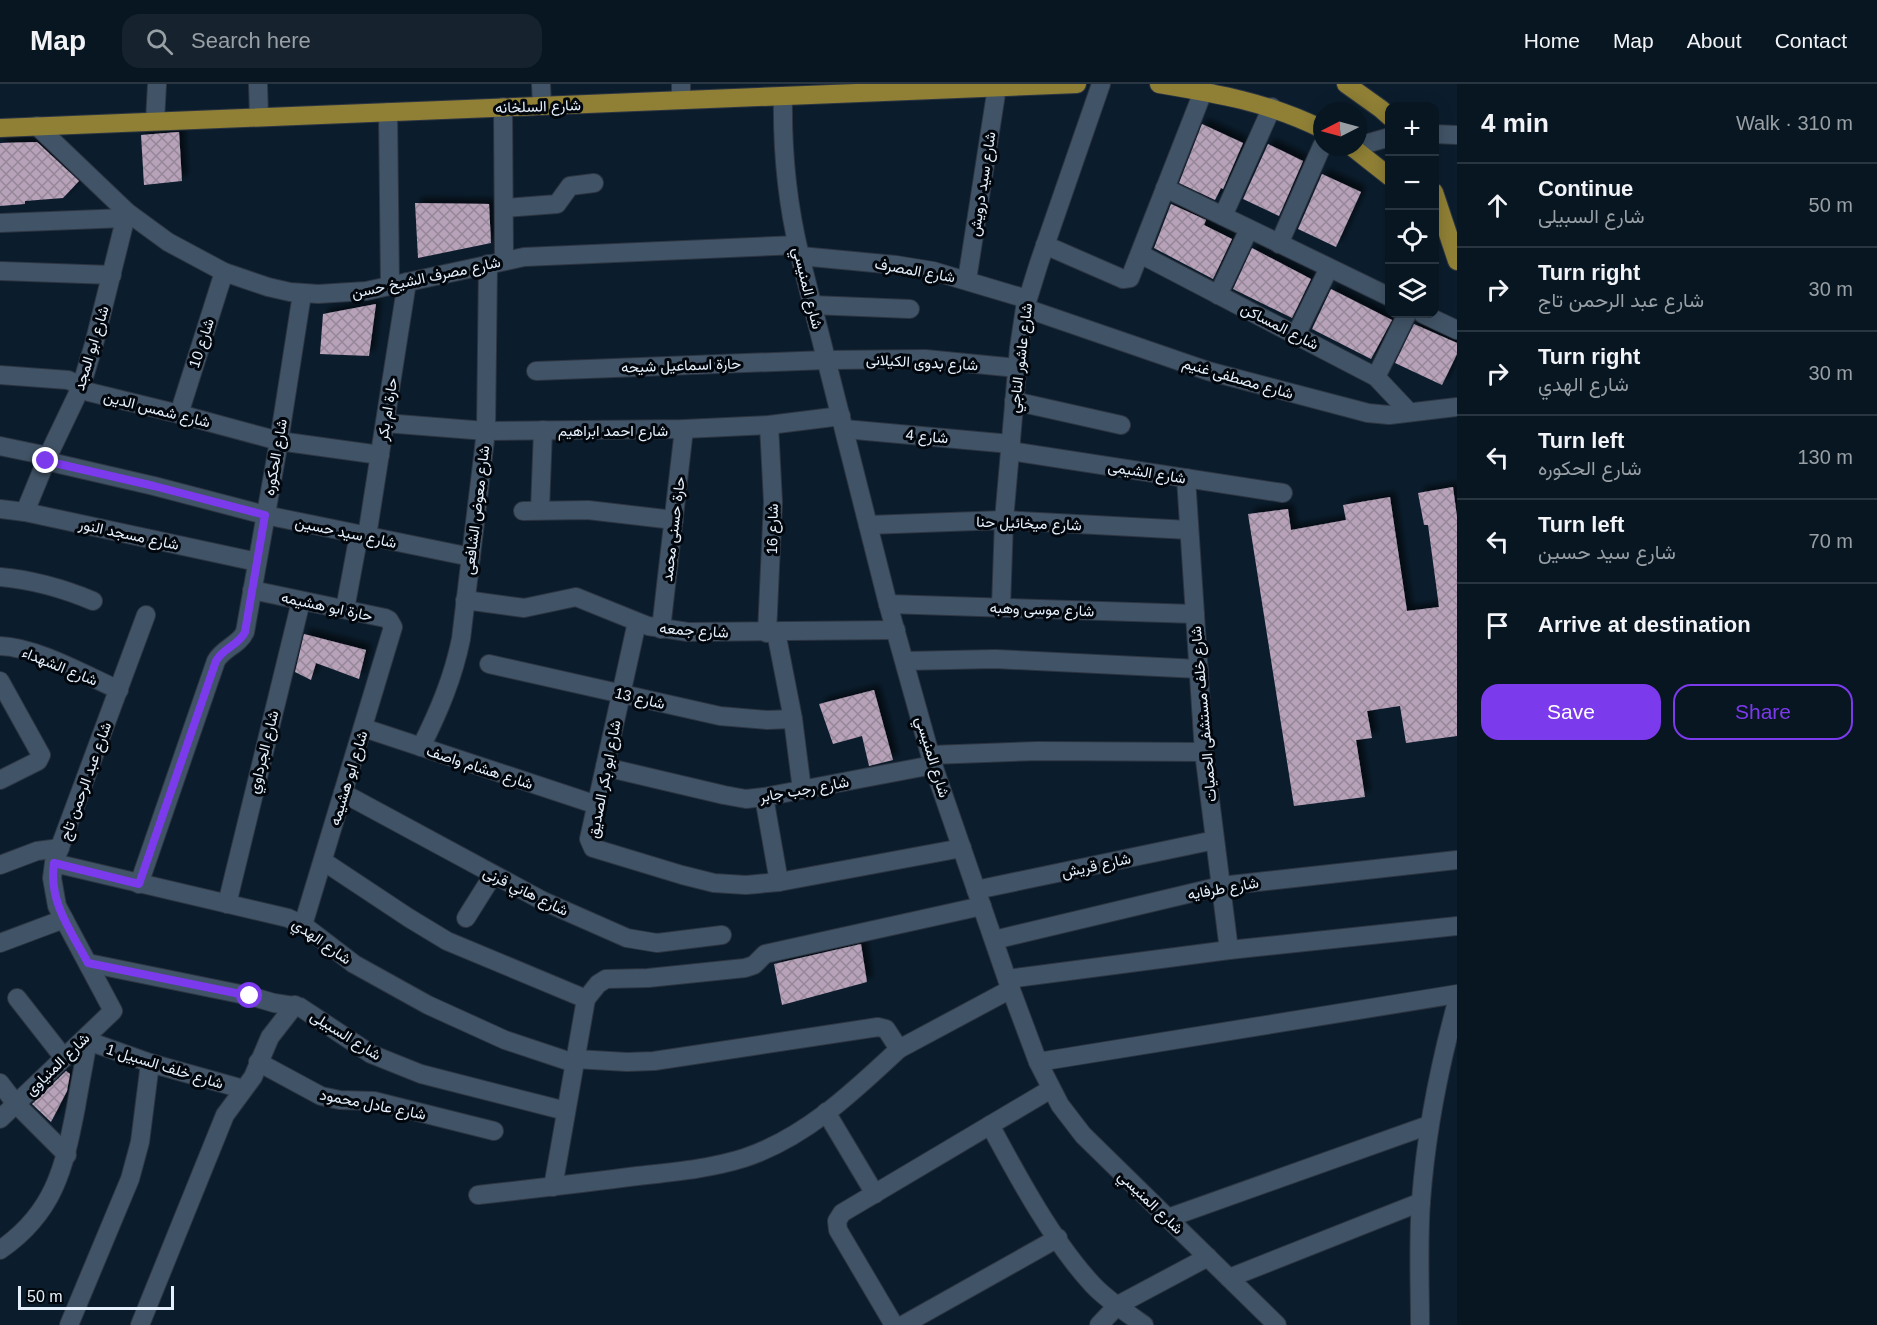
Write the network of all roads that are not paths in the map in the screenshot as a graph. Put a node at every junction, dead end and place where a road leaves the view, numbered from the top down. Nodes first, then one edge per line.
1 (157, 84) edge
2 (258, 84) edge
3 (541, 84) edge
4 (1077, 84) edge
5 (1101, 84) edge
6 (1159, 84) edge
7 (1346, 84) edge
8 (997, 87) junction
9 (1204, 88) edge
10 (681, 92) edge
11 (783, 96) junction
12 (542, 106) junction
13 (503, 107) junction
14 (1272, 107) junction
15 (388, 112) junction
16 (1385, 112) edge
17 (259, 117) junction
18 (156, 122) junction
19 (1313, 125) edge
20 (37, 126) junction
21 (0, 128) edge
22 (1439, 134) edge
23 (1457, 135) edge
24 (1385, 138) edge
25 (1367, 143) edge
26 (1318, 156) edge
27 (1364, 156) edge
28 (1385, 174) edge
29 (594, 183) dead end
30 (1165, 188) junction
31 (1439, 207) edge
32 (504, 208) junction
33 (126, 215) junction
34 (1223, 216) junction
35 (0, 223) edge
36 (1249, 229) junction
37 (1439, 233) edge
38 (1279, 244) junction
39 (1045, 245) junction
40 (798, 251) junction
41 (1140, 254) junction
42 (1455, 256) edge
43 (496, 262) junction
44 (1329, 268) junction
45 (0, 272) edge
46 (224, 272) junction
47 (112, 275) junction
48 (967, 280) junction
49 (399, 284) junction
50 (302, 294) junction
51 (1218, 295) junction
52 (1385, 295) edge
53 (1026, 303) junction
54 (812, 304) junction
55 (910, 309) dead end
56 (1405, 318) edge
57 (1432, 318) edge
58 (1457, 330) edge
59 (1296, 335) junction
60 (826, 360) junction
61 (1017, 368) junction
62 (536, 371) dead end
63 (0, 375) edge
64 (1376, 377) junction
65 (81, 387) junction
66 (1014, 401) junction
67 (1457, 407) edge
68 (1409, 412) junction
69 (178, 414) junction
70 (385, 423) junction
71 (842, 423) junction
72 (769, 425) junction
73 (1121, 425) dead end
74 (684, 429) junction
75 (486, 430) junction
76 (543, 430) junction
77 (279, 441) junction
78 (0, 446) edge
79 (1010, 447) junction
80 (380, 455) junction
81 (47, 459) junction
82 (1186, 478) junction
83 (1283, 493) dead end
84 (0, 509) edge
85 (25, 512) junction
86 (265, 515) junction
87 (674, 520) junction
88 (1004, 520) junction
89 (868, 525) junction
90 (1190, 530) junction
91 (363, 535) junction
92 (471, 557) junction
93 (257, 562) junction
94 (0, 577) edge
95 (252, 590) junction
96 (465, 600) junction
97 (93, 601) dead end
98 (301, 601) junction
99 (888, 604) junction
100 (1001, 607) junction
101 (345, 609) junction
102 (1195, 614) junction
103 (146, 615) dead end
104 (637, 622) junction
105 (661, 629) junction
106 (896, 630) junction
107 (394, 631) joint
108 (771, 633) junction
109 (0, 646) edge
110 (904, 661) junction
111 (489, 664) dead end
112 (1199, 669) junction
113 (0, 681) edge
114 (119, 690) junction
115 (621, 694) junction
116 (793, 719) junction
117 (364, 728) junction
118 (421, 747) junction
119 (1204, 752) junction
120 (932, 760) junction
121 (605, 767) junction
122 (0, 780) edge
123 (802, 790) junction
124 (344, 794) junction
125 (764, 797) junction
126 (597, 805) junction
127 (1215, 840) junction
128 (962, 848) junction
129 (57, 856) junction
130 (1457, 860) edge
131 (323, 861) junction
132 (0, 866) edge
133 (493, 875) junction
134 (779, 882) junction
135 (139, 884) junction
136 (1221, 886) junction
137 (979, 898) junction
138 (227, 904) junction
139 (466, 918) dead end
140 (64, 919) junction
141 (303, 926) junction
142 (1457, 926) edge
143 (722, 935) dead end
144 (994, 940) junction
145 (0, 943) edge
146 (1229, 950) junction
147 (88, 963) junction
148 (1009, 984) junction
149 (1457, 994) edge
150 (17, 998) dead end
151 (586, 999) junction
152 (1457, 1002) edge
153 (295, 1005) junction
154 (113, 1008) joint
155 (88, 1038) junction
156 (899, 1049) junction
157 (64, 1058) junction
158 (575, 1061) junction
159 (258, 1062) junction
160 (1038, 1062) junction
161 (150, 1064) junction
162 (0, 1083) edge
163 (243, 1089) junction
164 (1051, 1089) junction
165 (16, 1104) junction
166 (566, 1111) junction
167 (826, 1112) junction
168 (0, 1119) edge
169 (990, 1125) junction
170 (1429, 1125) junction
171 (494, 1131) dead end
172 (67, 1155) junction
173 (553, 1186) junction
174 (875, 1194) junction
175 (478, 1195) dead end
176 (1421, 1202) junction
177 (1168, 1218) junction
178 (1058, 1238) junction
179 (0, 1250) edge
180 (1208, 1257) junction
181 (1229, 1278) junction
182 (1118, 1305) junction
183 (69, 1325) edge
184 (140, 1325) edge
185 (894, 1325) edge
186 (903, 1325) edge
187 (1099, 1325) edge
188 (1144, 1325) edge
189 (1277, 1325) edge
190 (1420, 1325) edge

1 - 18 street
2 - 17 street
3 - 12 street
4 - 8 main road, شارع السلخانه
5 - 39 street, شارع عاشور الناجي
6 - 9 main road
7 - 16 main road
8 - 11 main road, شارع السلخانه
8 - 48 street, شارع سيد درويش
9 - 14 main road
9 - 30 street
10 - 11 main road, شارع السلخانه
10 - 12 main road, شارع السلخانه
11 - 40 street, شارع المنيسي
12 - 13 main road, شارع السلخانه
13 - 15 main road, شارع السلخانه
13 - 32 street, شارع معوض الشافعى
14 - 19 main road
14 - 34 street
15 - 17 main road, شارع السلخانه
15 - 49 street, حارة ام بكر
17 - 18 main road, شارع السلخانه
18 - 20 main road, شارع السلخانه
20 - 21 main road, شارع السلخانه
20 - 33 street, شارع مصرف الشيخ حسن
22 - 23 street
24 - 25 street
26 - 38 street
27 - 28 main road
29 - 32 street
30 - 34 street
30 - 41 street
31 - 42 main road
32 - 43 street, شارع معوض الشافعى
33 - 35 street
33 - 46 street, شارع مصرف الشيخ حسن
33 - 47 street, شارع ابو المجد
34 - 36 street
36 - 38 street
36 - 51 street
37 - 42 main road
38 - 44 street
39 - 41 street
39 - 53 street, شارع عاشور الناجي
40 - 43 street, شارع مصرف الشيخ حسن
40 - 48 street, شارع المصرف
40 - 54 street, شارع المنيسي
41 - 51 street, شارع المساكن
43 - 49 street, شارع مصرف الشيخ حسن
43 - 75 street, شارع معوض الشافعى
44 - 52 street
44 - 59 street
45 - 47 street
46 - 50 street, شارع مصرف الشيخ حسن
46 - 69 street, شارع 10
47 - 65 street, شارع ابو المجد
48 - 53 street, شارع المصرف
49 - 50 street, شارع مصرف الشيخ حسن
49 - 70 street, حارة ام بكر
50 - 77 street, شارع الحكوره
51 - 59 street, شارع المساكن
53 - 61 street, شارع عاشور الناجي
53 - 68 street, شارع مصطفى غنيم
54 - 55 street
54 - 60 street, شارع المنيسي
56 - 64 street
57 - 58 street
59 - 64 street, شارع المساكن
60 - 61 street, شارع بدوى الكيلانى
60 - 62 street, حارة اسماعيل شيحه
60 - 71 street, شارع المنيسي
61 - 66 street, شارع عاشور الناجي
63 - 65 street, شارع شمس الدين
64 - 68 street, شارع المساكن
65 - 69 street, شارع شمس الدين
65 - 81 street, شارع ابو المجد
66 - 73 street
66 - 79 street, شارع عاشور الناجي
67 - 68 street, شارع مصطفى غنيم
69 - 77 street, شارع شمس الدين
70 - 75 street, شارع احمد ابراهيم
70 - 80 street, حارة ام بكر
71 - 72 street, شارع احمد ابراهيم
71 - 79 street, شارع 4
71 - 89 street, شارع المنيسي
72 - 74 street, شارع احمد ابراهيم
72 - 108 street, شارع 16
74 - 76 street, شارع احمد ابراهيم
74 - 87 street, حارة حسنى محمد
75 - 76 street, شارع احمد ابراهيم
75 - 92 street, شارع معوض الشافعى
76 - 87 street
77 - 80 street, شارع شمس الدين
77 - 86 street, شارع الحكوره
78 - 81 street, شارع سيد حسين
79 - 82 street, شارع الشيمى
79 - 88 street, شارع عاشور الناجي
80 - 91 street, حارة ام بكر
81 - 85 street, شارع ابو المجد
81 - 86 street, شارع سيد حسين
82 - 83 street, شارع الشيمى
82 - 90 street, شارع خلف مستشفى الحميات
84 - 85 street, شارع مسجد النور
85 - 93 street, شارع مسجد النور
86 - 91 street, شارع سيد حسين
86 - 93 street, شارع الحكوره
87 - 105 street, حارة حسنى محمد
88 - 89 street, شارع ميخائيل حنا
88 - 90 street, شارع ميخائيل حنا
88 - 100 street, شارع عاشور الناجي
89 - 99 street, شارع المنيسي
90 - 102 street, شارع خلف مستشفى الحميات
91 - 92 street, شارع سيد حسين
91 - 101 street, حارة ام بكر
92 - 96 street, شارع معوض الشافعى
93 - 95 street, شارع الحكوره
94 - 97 street
95 - 98 street, حارة ابو هشيمه
95 - 135 street, شارع الحكوره
96 - 104 street, شارع جمعه
96 - 118 street, شارع معوض الشافعى
98 - 101 street, حارة ابو هشيمه
98 - 138 street, شارع الجرداوي
99 - 100 street, شارع موسى وهبه
99 - 106 street, شارع المنيسي
100 - 102 street, شارع موسى وهبه
101 - 107 street, حارة ابو هشيمه
102 - 112 street, شارع خلف مستشفى الحميات
103 - 114 street, شارع عبد الرحمن تاج
104 - 105 street, شارع جمعه
104 - 115 street, شارع ابو بكر الصديق
105 - 108 street, شارع جمعه
106 - 108 street, شارع جمعه
106 - 110 street, شارع المنيسي
107 - 117 street, شارع ابو هشيمه
108 - 116 street, شارع 16
109 - 114 street, شارع الشهداء
110 - 112 street
110 - 120 street, شارع المنيسي
111 - 115 street, شارع 13
112 - 119 street, شارع خلف مستشفى الحميات
113 - 122 street
114 - 129 street, شارع عبد الرحمن تاج
115 - 116 street, شارع 13
115 - 121 street, شارع ابو بكر الصديق
116 - 123 street, شارع 16
117 - 118 street, شارع هشام واصف
117 - 124 street, شارع ابو هشيمه
118 - 126 street, شارع هشام واصف
119 - 120 street, شارع رجب جابر
119 - 127 street, شارع خلف مستشفى الحميات
120 - 123 street, شارع رجب جابر
120 - 128 street, شارع المنيسي
121 - 125 street, شارع رجب جابر
121 - 126 street, شارع ابو بكر الصديق
123 - 125 street, شارع رجب جابر
124 - 131 street, شارع ابو هشيمه
124 - 133 street, شارع هاني قرنى
125 - 134 street
126 - 134 street, شارع ابو بكر الصديق
127 - 136 street, شارع خلف مستشفى الحميات
127 - 137 street, شارع قريش
128 - 134 street, شارع ابو بكر الصديق
128 - 137 street, شارع المنيسي
129 - 132 street, شارع الهدي
129 - 135 street, شارع الهدي
129 - 140 street, شارع عبد الرحمن تاج
130 - 136 street, شارع طرفايه
131 - 141 street, شارع ابو هشيمه
131 - 151 street
133 - 139 street
133 - 143 street, شارع هاني قرنى
135 - 138 street, شارع الهدي
136 - 144 street, شارع طرفايه
136 - 146 street, شارع خلف مستشفى الحميات
137 - 144 street, شارع المنيسي
137 - 151 street, شارع قريش
138 - 141 street, شارع الهدي
140 - 145 street
140 - 147 street, شارع عبد الرحمن تاج
141 - 158 street, شارع الهدي
142 - 146 street
144 - 148 street, شارع المنيسي
146 - 148 street
147 - 153 street, شارع السبيلى
147 - 154 street, شارع عبد الرحمن تاج
148 - 156 street
148 - 160 street, شارع المنيسي
149 - 160 street
150 - 157 street
151 - 158 street
152 - 170 street
153 - 159 street
153 - 166 street, شارع السبيلى
154 - 155 street, شارع المنياوى
155 - 157 street, شارع المنياوى
155 - 161 street, شارع خلف السبيل 1
155 - 172 street
156 - 158 street, شارع الهدي
156 - 167 street
157 - 165 street, شارع المنياوى
158 - 166 street
159 - 163 street
159 - 171 street, شارع عادل محمود
160 - 164 street, شارع المنيسي
161 - 163 street, شارع خلف السبيل 1
161 - 183 street
162 - 165 street
163 - 184 street
164 - 169 street
164 - 177 street, شارع المنيسي
165 - 168 street, شارع المنياوى
165 - 172 street
166 - 173 street
167 - 173 street
167 - 174 street
169 - 174 street
169 - 178 street
170 - 176 street
170 - 177 street
172 - 179 street
173 - 175 street
174 - 185 street
176 - 181 street
176 - 190 street
177 - 180 street, شارع المنيسي
178 - 182 street
178 - 186 street
180 - 181 street, شارع المنيسي
180 - 182 street
181 - 189 street, شارع المنيسي
182 - 187 street
182 - 188 street

